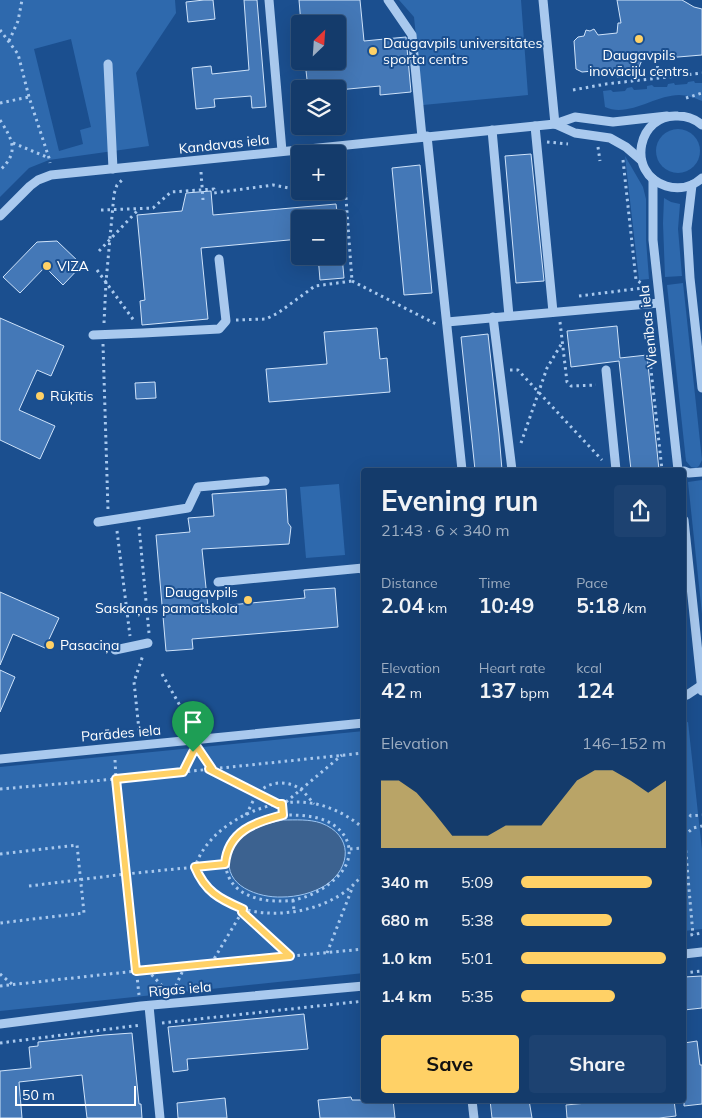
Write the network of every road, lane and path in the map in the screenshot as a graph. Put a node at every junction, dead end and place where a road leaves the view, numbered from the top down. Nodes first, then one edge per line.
1 (22, 0) edge
2 (269, 0) edge
3 (388, 0) edge
4 (542, 0) edge
5 (0, 30) edge
6 (9, 41) junction
7 (657, 53) dead end
8 (108, 64) dead end
9 (702, 73) edge
10 (658, 78) junction
11 (573, 90) dead end
12 (702, 93) edge
13 (28, 98) junction
14 (686, 98) dead end
15 (0, 103) edge
16 (667, 116) junction
17 (0, 120) edge
18 (700, 123) edge
19 (554, 124) junction
20 (535, 126) junction
21 (492, 130) junction
22 (425, 136) junction
23 (537, 141) junction
24 (13, 143) junction
25 (572, 144) dead end
26 (590, 146) dead end
27 (598, 146) junction
28 (604, 147) dead end
29 (282, 151) junction
30 (623, 155) dead end
31 (49, 158) junction
32 (641, 160) junction
33 (600, 161) dead end
34 (109, 169) junction
35 (0, 170) edge
36 (201, 172) dead end
37 (52, 175) junction
38 (702, 178) edge
39 (653, 179) junction
40 (692, 185) junction
41 (291, 188) edge
42 (202, 190) junction
43 (346, 197) edge
44 (203, 200) dead end
45 (138, 209) junction
46 (101, 210) dead end
47 (0, 216) edge
48 (99, 251) dead end
49 (219, 259) dead end
50 (97, 270) dead end
51 (352, 281) junction
52 (643, 288) junction
53 (578, 296) dead end
54 (659, 303) junction
55 (644, 304) junction
56 (556, 312) junction
57 (509, 316) junction
58 (493, 317) junction
59 (226, 321) junction
60 (448, 326) junction
61 (143, 333) junction
62 (94, 334) dead end
63 (562, 343) junction
64 (606, 370) dead end
65 (500, 371) junction
66 (608, 384) junction
67 (702, 388) edge
68 (538, 391) junction
69 (510, 460) junction
70 (605, 463) dead end
71 (462, 468) edge
72 (512, 468) edge
73 (616, 468) edge
74 (662, 468) edge
75 (681, 468) edge
76 (686, 472) edge
77 (702, 472) edge
78 (265, 481) dead end
79 (138, 516) junction
80 (98, 522) dead end
81 (686, 560) edge
82 (361, 568) edge
83 (218, 582) dead end
84 (148, 643) junction
85 (114, 650) dead end
86 (162, 674) dead end
87 (702, 687) edge
88 (686, 696) edge
89 (361, 723) edge
90 (191, 725) dead end
91 (139, 730) dead end
92 (361, 753) edge
93 (115, 754) dead end
94 (342, 755) junction
95 (0, 759) edge
96 (211, 769) junction
97 (183, 772) junction
98 (116, 779) junction
99 (0, 789) edge
100 (301, 790) junction
101 (257, 794) junction
102 (282, 804) junction
103 (315, 804) junction
104 (686, 812) edge
105 (246, 815) junction
106 (283, 815) junction
107 (702, 815) edge
108 (361, 826) edge
109 (702, 826) edge
110 (686, 834) edge
111 (361, 848) edge
112 (350, 849) junction
113 (0, 854) edge
114 (686, 858) edge
115 (225, 864) junction
116 (195, 867) junction
117 (126, 874) junction
118 (361, 876) edge
119 (81, 880) junction
120 (354, 885) junction
121 (29, 886) dead end
122 (293, 900) junction
123 (243, 910) junction
124 (294, 911) junction
125 (0, 923) edge
126 (702, 933) edge
127 (693, 935) junction
128 (686, 936) edge
129 (361, 949) edge
130 (702, 952) edge
131 (327, 953) junction
132 (686, 954) edge
133 (290, 956) junction
134 (211, 964) junction
135 (184, 967) junction
136 (147, 970) junction
137 (136, 971) junction
138 (702, 971) edge
139 (686, 973) edge
140 (0, 974) edge
141 (13, 985) junction
142 (0, 986) edge
143 (361, 986) edge
144 (361, 1001) edge
145 (145, 1006) junction
146 (0, 1024) edge
147 (151, 1024) junction
148 (0, 1043) edge
149 (472, 1103) edge
150 (160, 1118) edge
151 (474, 1118) edge

1 - 6 path
2 - 29 street
3 - 22 street
4 - 19 street
5 - 6 path
6 - 13 path
7 - 10 path
8 - 34 street
9 - 10 path
10 - 11 path
12 - 14 path
13 - 15 path
13 - 31 path
16 - 18 street, Kandavas iela
16 - 19 street, Kandavas iela
16 - 32 street
17 - 24 path
19 - 20 street, Kandavas iela
19 - 32 street, Kandavas iela
20 - 21 street, Kandavas iela
20 - 23 street
21 - 22 street, Kandavas iela
21 - 57 street
22 - 29 street, Kandavas iela
22 - 60 street
23 - 25 path
23 - 56 street
24 - 31 path
24 - 35 path
26 - 27 path
27 - 28 path
27 - 33 path
29 - 34 street, Kandavas iela
30 - 52 path
31 - 37 path
32 - 39 street, Kandavas iela
34 - 37 street, Kandavas iela
36 - 42 path
37 - 47 street, Kandavas iela
38 - 40 street
39 - 40 street
39 - 54 street, Vienības iela
40 - 67 street
41 - 42 path
42 - 44 path
42 - 45 path
43 - 51 path
45 - 46 path
45 - 48 path
49 - 59 street
50 - 61 path
51 - 59 path
51 - 60 path
52 - 53 path
52 - 55 path
54 - 55 street
54 - 75 street, Vienības iela
55 - 56 street
55 - 74 path
56 - 57 street
56 - 63 path
57 - 58 street
58 - 60 street
58 - 65 street
59 - 61 street
60 - 71 street
61 - 62 street
63 - 66 path
63 - 68 path
64 - 66 street
65 - 68 path
65 - 69 street
66 - 73 street
68 - 69 path
68 - 70 path
69 - 72 street
76 - 77 street
78 - 79 street
79 - 80 street
79 - 84 path
81 - 87 street
82 - 83 street
84 - 85 street
84 - 91 path
86 - 90 path
87 - 88 street
89 - 95 street, Parādes iela
92 - 94 path
93 - 98 path
94 - 96 path
94 - 100 path
96 - 97 path
96 - 97 path
96 - 101 path
97 - 98 path
98 - 99 path
98 - 117 path
100 - 101 path
100 - 102 path
100 - 103 path
101 - 102 path
101 - 105 path
102 - 103 path
102 - 105 path
102 - 106 path
103 - 108 path
104 - 107 path
105 - 116 path
106 - 112 path
106 - 115 path
109 - 110 path
111 - 112 path
112 - 122 path
113 - 119 path
114 - 127 path
115 - 116 path
115 - 122 path
116 - 117 path
116 - 123 path
117 - 119 path
117 - 137 path
118 - 120 path
119 - 121 path
119 - 125 path
120 - 124 path
120 - 131 path
122 - 124 path
123 - 124 path
123 - 133 path
123 - 134 path
126 - 127 path
127 - 128 path
129 - 131 path
130 - 132 street
131 - 133 path
133 - 134 path
134 - 135 path
135 - 136 path
135 - 136 path
136 - 137 path
137 - 141 path
137 - 145 path
138 - 139 path
140 - 141 path
141 - 142 path
143 - 145 street, Rīgas iela
144 - 147 path
145 - 146 street, Rīgas iela
145 - 147 street
147 - 148 path
147 - 150 street
149 - 151 street

